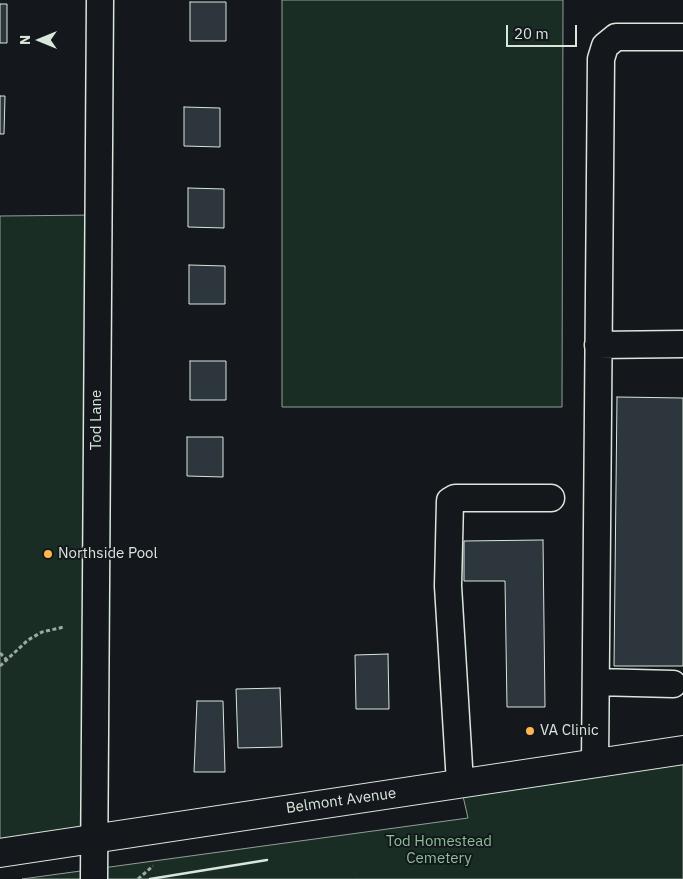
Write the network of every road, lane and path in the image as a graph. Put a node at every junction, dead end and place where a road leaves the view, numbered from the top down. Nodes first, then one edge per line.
1 (100, 0) edge
2 (683, 37) edge
3 (683, 344) edge
4 (598, 345) junction
5 (551, 498) dead end
6 (64, 627) dead end
7 (0, 654) edge
8 (6, 660) junction
9 (0, 666) edge
10 (596, 682) junction
11 (680, 686) edge
12 (683, 750) edge
13 (595, 763) junction
14 (460, 783) junction
15 (94, 839) junction
16 (0, 853) edge
17 (153, 866) dead end
18 (94, 879) edge
19 (138, 879) edge

1 - 15 street, Tod Lane
2 - 4 street
3 - 4 street
4 - 10 street
5 - 14 street
6 - 8 path
7 - 8 path
8 - 9 path
10 - 11 street
10 - 13 street
12 - 13 main road, Belmont Avenue
13 - 14 main road, Belmont Avenue
14 - 15 main road, Belmont Avenue
15 - 16 main road, Belmont Avenue
15 - 18 street, Tod Lane
17 - 19 path

